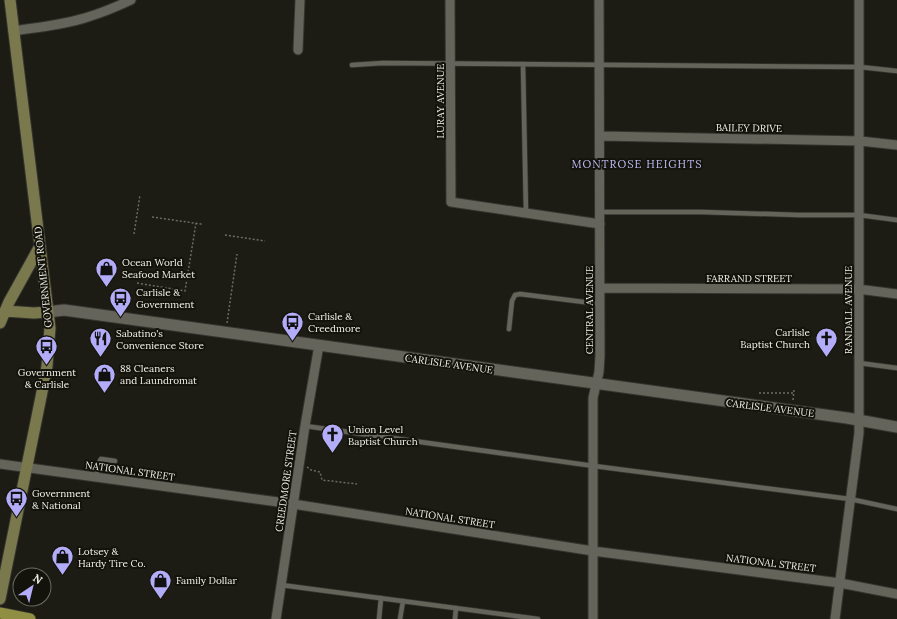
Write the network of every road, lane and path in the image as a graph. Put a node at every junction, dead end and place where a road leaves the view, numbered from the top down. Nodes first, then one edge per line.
1 (10, 0) edge
2 (131, 0) edge
3 (300, 0) edge
4 (450, 0) edge
5 (599, 0) edge
6 (859, 0) edge
7 (14, 31) junction
8 (298, 50) dead end
9 (450, 64) junction
10 (523, 64) junction
11 (600, 64) junction
12 (352, 65) dead end
13 (860, 67) junction
14 (897, 71) edge
15 (600, 136) junction
16 (860, 141) junction
17 (897, 145) edge
18 (140, 195) dead end
19 (600, 212) junction
20 (526, 213) junction
21 (859, 215) junction
22 (152, 216) dead end
23 (897, 220) edge
24 (201, 222) dead end
25 (196, 223) junction
26 (600, 224) junction
27 (134, 234) dead end
28 (225, 235) dead end
29 (265, 241) dead end
30 (40, 246) junction
31 (237, 254) dead end
32 (137, 283) dead end
33 (601, 288) junction
34 (858, 289) junction
35 (897, 294) edge
36 (600, 304) junction
37 (3, 311) edge
38 (48, 312) junction
39 (0, 323) edge
40 (227, 323) dead end
41 (509, 329) dead end
42 (319, 346) junction
43 (859, 363) junction
44 (897, 368) edge
45 (596, 384) junction
46 (759, 397) dead end
47 (793, 402) dead end
48 (860, 420) junction
49 (305, 426) junction
50 (897, 427) edge
51 (115, 461) dead end
52 (0, 464) edge
53 (305, 465) dead end
54 (594, 466) junction
55 (27, 468) junction
56 (96, 478) junction
57 (357, 484) dead end
58 (850, 498) junction
59 (293, 504) junction
60 (897, 509) edge
61 (592, 551) junction
62 (840, 583) junction
63 (281, 585) junction
64 (897, 594) edge
65 (0, 598) edge
66 (381, 598) junction
67 (403, 601) junction
68 (456, 608) junction
69 (0, 613) edge
70 (30, 619) edge
71 (276, 619) edge
72 (379, 619) edge
73 (400, 619) edge
74 (455, 619) edge
75 (535, 619) edge
76 (592, 619) edge
77 (835, 619) edge

1 - 7 main road, GOVERNMENT ROAD
2 - 7 street
3 - 8 street
4 - 9 street, LURAY AVENUE
5 - 11 street, CENTRAL AVENUE
6 - 13 street, RANDALL AVENUE
7 - 30 main road, GOVERNMENT ROAD
9 - 10 lane
9 - 12 lane
9 - 20 street, LURAY AVENUE
10 - 11 lane
10 - 20 lane
11 - 13 lane
11 - 15 street, CENTRAL AVENUE
13 - 14 lane
13 - 16 street, RANDALL AVENUE
15 - 16 street, BAILEY DRIVE
15 - 19 street, CENTRAL AVENUE
16 - 17 street, BAILEY DRIVE
16 - 21 street, RANDALL AVENUE
18 - 27 path
19 - 21 lane
19 - 26 street, CENTRAL AVENUE
20 - 26 street
21 - 23 lane
21 - 34 street, RANDALL AVENUE
22 - 25 path
24 - 25 path
25 - 32 path
26 - 33 street, CENTRAL AVENUE
28 - 29 path
30 - 37 main road
30 - 38 main road, GOVERNMENT ROAD
31 - 40 path
33 - 34 street, FARRAND STREET
33 - 36 street, CENTRAL AVENUE
34 - 35 street, FARRAND STREET
34 - 43 street, RANDALL AVENUE
36 - 41 lane
36 - 45 street, CENTRAL AVENUE
37 - 38 main road, CARLISLE AVENUE
37 - 39 main road
38 - 42 street, CARLISLE AVENUE
38 - 55 main road, GOVERNMENT ROAD
42 - 45 street, CARLISLE AVENUE
42 - 49 street, CREEDMORE STREET
43 - 44 lane
43 - 48 street, RANDALL AVENUE
45 - 48 street, CARLISLE AVENUE
45 - 54 street, CENTRAL AVENUE
46 - 47 path
48 - 50 street, CARLISLE AVENUE
48 - 58 street, RANDALL AVENUE
49 - 54 lane
49 - 59 street, CREEDMORE STREET
51 - 56 lane
52 - 55 street, NATIONAL STREET
53 - 57 path
54 - 58 lane
54 - 61 street, CENTRAL AVENUE
55 - 56 street, NATIONAL STREET
55 - 65 main road, GOVERNMENT ROAD
56 - 59 street, NATIONAL STREET
58 - 60 lane
58 - 62 street, RANDALL AVENUE
59 - 61 street, NATIONAL STREET
59 - 63 street, CREEDMORE STREET
61 - 62 street, NATIONAL STREET
61 - 76 street, CENTRAL AVENUE
62 - 64 street, NATIONAL STREET
62 - 77 street, RANDALL AVENUE
63 - 66 lane
63 - 71 street, CREEDMORE STREET
66 - 67 lane
66 - 72 lane
67 - 68 lane
67 - 73 lane
68 - 74 lane
68 - 75 lane
69 - 70 main road

